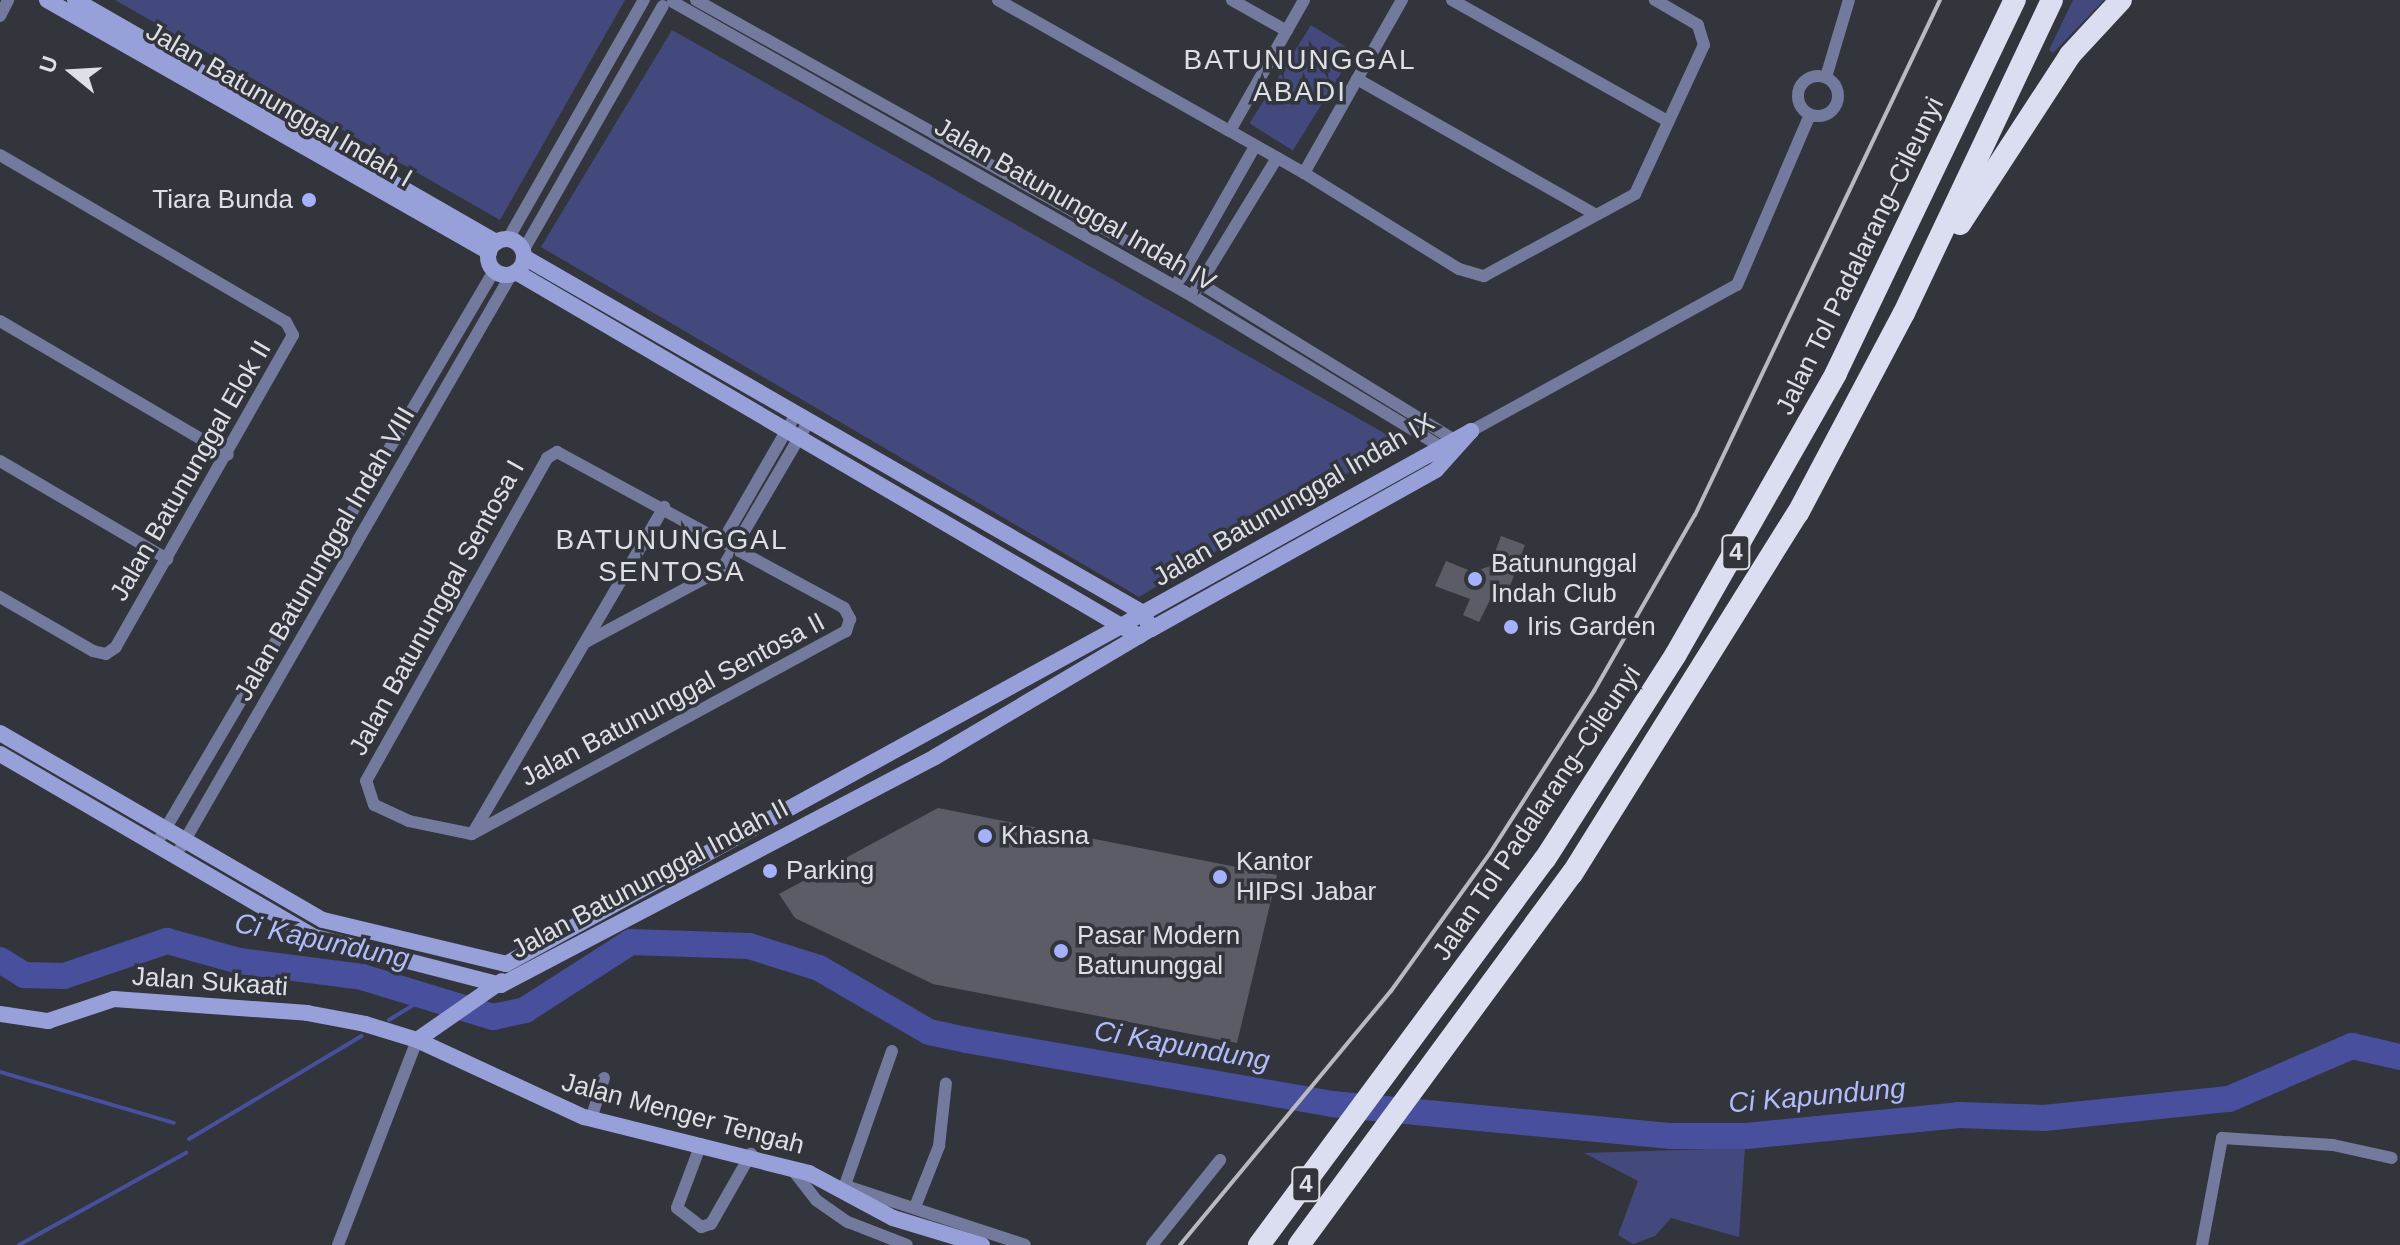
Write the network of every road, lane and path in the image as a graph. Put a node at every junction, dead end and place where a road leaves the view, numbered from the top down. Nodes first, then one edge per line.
1 (8, 0) edge
2 (47, 0) edge
3 (75, 0) edge
4 (645, 0) edge
5 (696, 0) edge
6 (998, 0) edge
7 (1232, 0) edge
8 (1304, 0) edge
9 (1402, 0) edge
10 (1452, 0) edge
11 (1655, 0) edge
12 (1849, 0) edge
13 (2015, 0) edge
14 (2052, 0) edge
15 (2121, 0) edge
16 (670, 3) edge
17 (0, 16) edge
18 (1287, 31) junction
19 (1826, 77) junction
20 (1357, 79) junction
21 (1810, 115) junction
22 (1668, 121) junction
23 (1230, 131) junction
24 (1255, 146) junction
25 (0, 155) edge
26 (1277, 158) junction
27 (1304, 173) junction
28 (1593, 213) junction
29 (497, 244) junction
30 (519, 264) junction
31 (494, 271) junction
32 (1183, 273) junction
33 (1200, 283) junction
34 (1175, 286) junction
35 (1192, 296) junction
36 (1904, 313) junction
37 (0, 321) edge
38 (803, 418) junction
39 (792, 434) junction
40 (1455, 442) junction
41 (228, 455) junction
42 (0, 461) edge
43 (664, 507) junction
44 (730, 542) junction
45 (167, 559) junction
46 (0, 597) edge
47 (1143, 613) junction
48 (1121, 626) junction
49 (1145, 633) junction
50 (586, 642) junction
51 (0, 733) edge
52 (0, 754) edge
53 (472, 834) junction
54 (161, 835) junction
55 (186, 839) junction
56 (177, 855) junction
57 (506, 964) junction
58 (501, 985) junction
59 (0, 1014) edge
60 (420, 1036) junction
61 (892, 1051) dead end
62 (604, 1078) dead end
63 (946, 1083) dead end
64 (591, 1119) junction
65 (701, 1144) junction
66 (751, 1154) junction
67 (2392, 1158) dead end
68 (1220, 1160) dead end
69 (790, 1166) junction
70 (809, 1173) junction
71 (845, 1185) junction
72 (915, 1207) junction
73 (974, 1228) junction
74 (338, 1245) edge
75 (907, 1245) edge
76 (965, 1245) edge
77 (982, 1245) edge
78 (1025, 1245) edge
79 (1152, 1245) edge
80 (1259, 1245) edge
81 (1299, 1245) edge
82 (2202, 1245) edge

1 - 17 street
2 - 29 street, Jalan Batununggal Indah I
3 - 29 street, Jalan Batununggal Indah I
4 - 16 street, Jalan Batununggal Indah IV
4 - 29 street
5 - 32 street, Jalan Batununggal Indah IV
6 - 23 street
7 - 18 street
8 - 18 street
9 - 20 street
10 - 22 street
11 - 22 street
12 - 19 street
13 - 80 highway, Jalan Tol Padalarang–Cileunyi / 4
14 - 36 highway, 4
15 - 36 highway
16 - 30 street, Jalan Batununggal Indah VIII
16 - 34 street, Jalan Batununggal Indah IV
18 - 23 street
19 - 21 street
19 - 21 street
20 - 27 street
20 - 28 street
21 - 40 street, Jalan Batununggal Indah IX
22 - 28 street
23 - 24 street
24 - 26 street
24 - 32 street
25 - 41 street, Jalan Batununggal Elok II
26 - 27 street
26 - 33 street
27 - 28 street
29 - 30 street
29 - 31 street
30 - 31 street
30 - 38 street
30 - 39 street
30 - 55 street, Jalan Batununggal Indah VIII
31 - 54 street, Jalan Batununggal Indah VIII
32 - 33 street, Jalan Batununggal Indah IV
32 - 34 street
33 - 35 street
33 - 40 street, Jalan Batununggal Indah IV
34 - 35 street, Jalan Batununggal Indah IV
35 - 40 street, Jalan Batununggal Indah IV
36 - 81 highway, 4
37 - 41 street
38 - 39 street
38 - 47 street
39 - 44 street
39 - 48 street
40 - 47 street, Jalan Batununggal Indah IX
40 - 49 street, Jalan Batununggal Indah IX
41 - 45 street, Jalan Batununggal Elok II
42 - 45 street
43 - 44 street
43 - 50 street
43 - 53 street, Jalan Batununggal Sentosa I
44 - 50 street
44 - 53 street, Jalan Batununggal Sentosa II
45 - 46 street, Jalan Batununggal Elok II
47 - 48 street, Jalan Batununggal Indah IX
47 - 49 street
48 - 49 street
48 - 57 street, Jalan Batununggal Indah II
49 - 58 street, Jalan Batununggal Indah II
50 - 53 street
51 - 54 street, Jalan Batununggal Indah II
52 - 54 street, Jalan Batununggal Indah II
54 - 55 street, Jalan Batununggal Indah II
54 - 56 street, Jalan Batununggal Indah II
55 - 56 street, Jalan Batununggal Indah VIII
55 - 57 street, Jalan Batununggal Indah II
56 - 58 street, Jalan Batununggal Indah II
57 - 58 street
58 - 60 street
59 - 60 street, Jalan Sukaati
60 - 64 street, Jalan Menger Tengah
60 - 74 street
61 - 71 street
62 - 64 street
63 - 72 street
64 - 65 street, Jalan Menger Tengah
65 - 66 street, Jalan Menger Tengah
65 - 66 street
66 - 69 street, Jalan Menger Tengah
67 - 82 street
68 - 79 street
69 - 70 street, Jalan Menger Tengah
69 - 75 street
70 - 71 street
70 - 77 street, Jalan Menger Tengah, bridge
71 - 72 street
72 - 73 street
73 - 76 street
73 - 78 street

